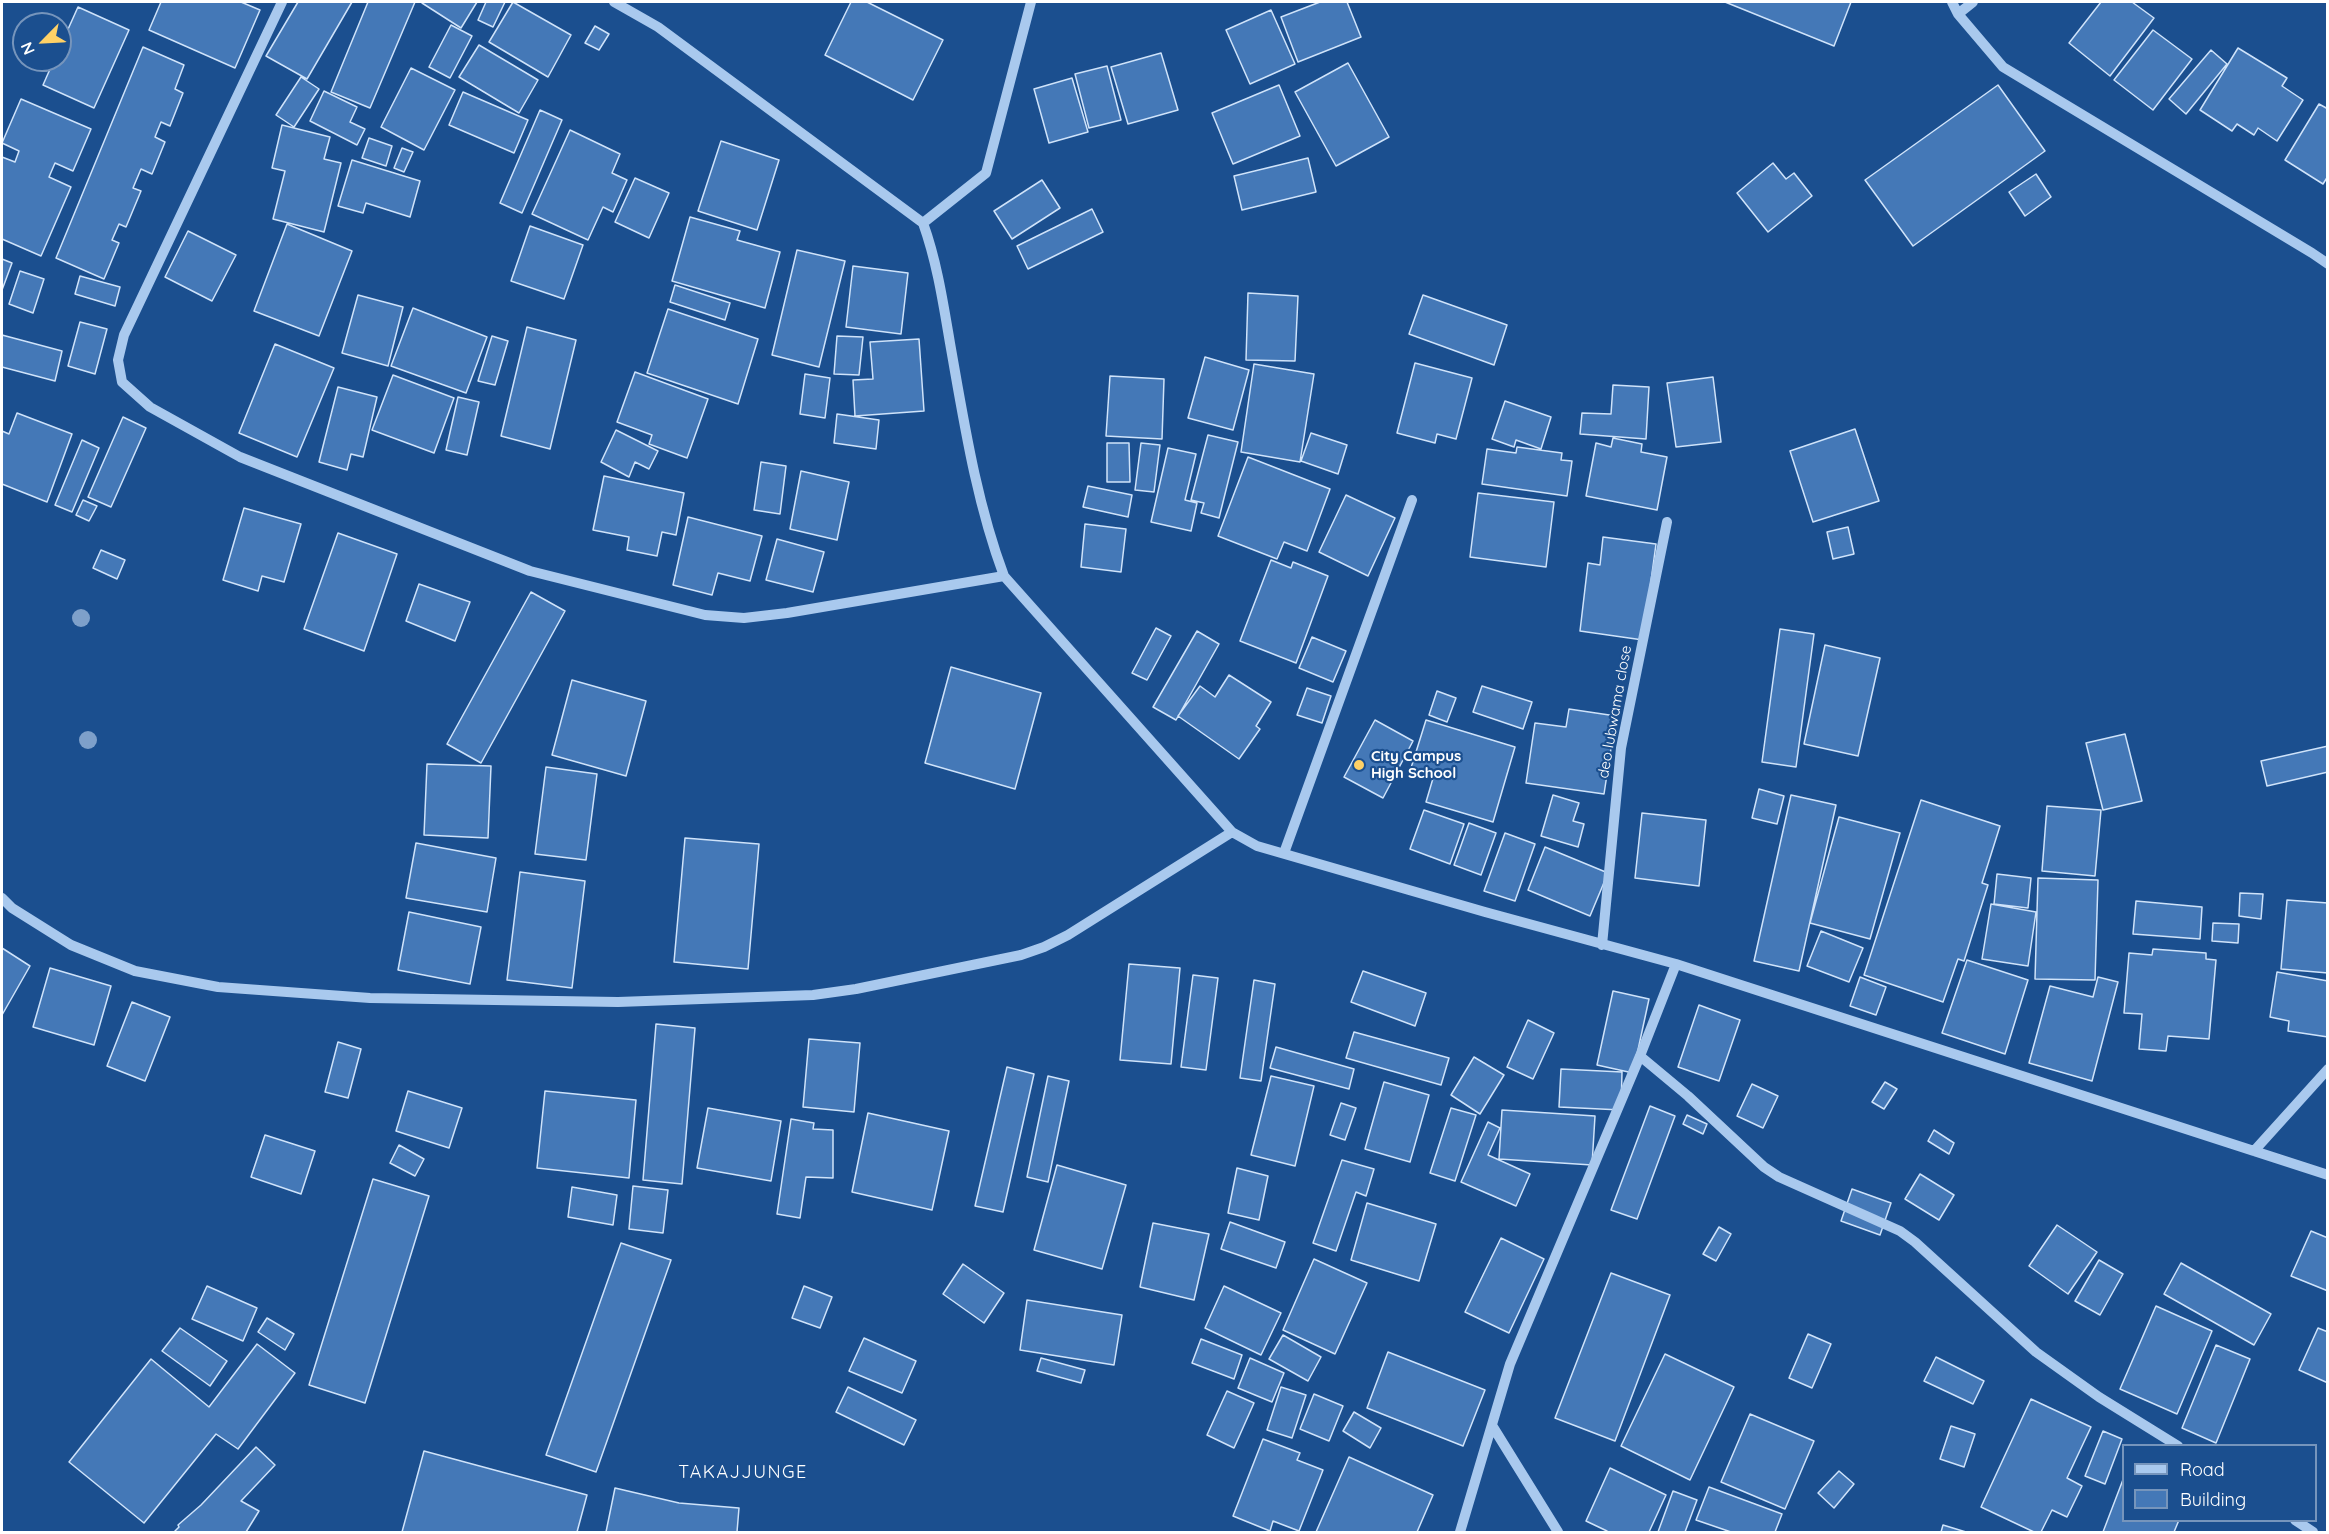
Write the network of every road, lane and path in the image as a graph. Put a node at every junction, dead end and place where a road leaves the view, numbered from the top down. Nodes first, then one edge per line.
1 (282, 2) edge
2 (614, 2) edge
3 (1031, 2) edge
4 (1952, 2) edge
5 (1973, 2) edge
6 (1958, 14) junction
7 (922, 223) junction
8 (2328, 264) edge
9 (1412, 500) dead end
10 (1667, 522) dead end
11 (1004, 576) junction
12 (1232, 832) junction
13 (1284, 854) junction
14 (2, 898) edge
15 (1602, 945) junction
16 (1676, 964) junction
17 (1640, 1056) junction
18 (2328, 1069) edge
19 (2254, 1151) junction
20 (2328, 1175) edge
21 (1493, 1427) junction
22 (2175, 1444) edge
23 (2296, 1522) edge
24 (1460, 1533) edge
25 (1558, 1533) edge
26 (2313, 1533) edge

1 - 11 street
2 - 7 street
3 - 7 street
4 - 6 street
5 - 6 street
6 - 8 street
7 - 11 street
9 - 13 street
10 - 15 street, deo lubwama close
11 - 12 street
12 - 13 street
12 - 14 street
13 - 15 street
15 - 16 street
16 - 17 street
16 - 19 street
17 - 21 street
17 - 22 street
18 - 19 street
19 - 20 street
21 - 24 street
21 - 25 street
23 - 26 street

